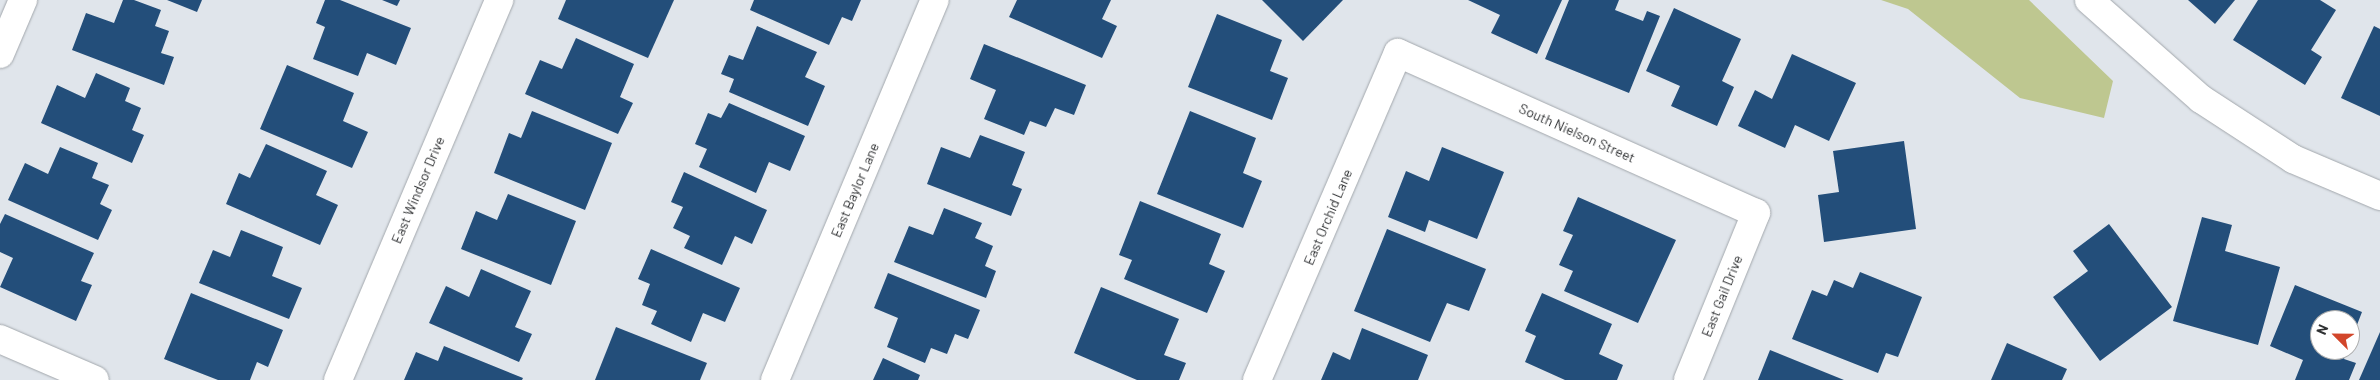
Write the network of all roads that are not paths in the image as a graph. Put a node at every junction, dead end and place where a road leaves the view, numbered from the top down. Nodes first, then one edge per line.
1 (23, 0) edge
2 (499, 0) edge
3 (936, 0) edge
4 (2089, 0) edge
5 (1398, 53) joint
6 (0, 54) edge
7 (2380, 196) edge
8 (1756, 213) joint
9 (0, 339) edge
10 (95, 380) edge
11 (338, 380) edge
12 (775, 380) edge
13 (1258, 380) edge
14 (1688, 380) edge

1 - 6 street
2 - 11 street, East Windsor Drive
3 - 12 street, East Baylor Lane
4 - 7 street
5 - 8 street, South Nielson Street
5 - 13 street, East Orchid Lane
8 - 14 street, East Gail Drive
9 - 10 street

